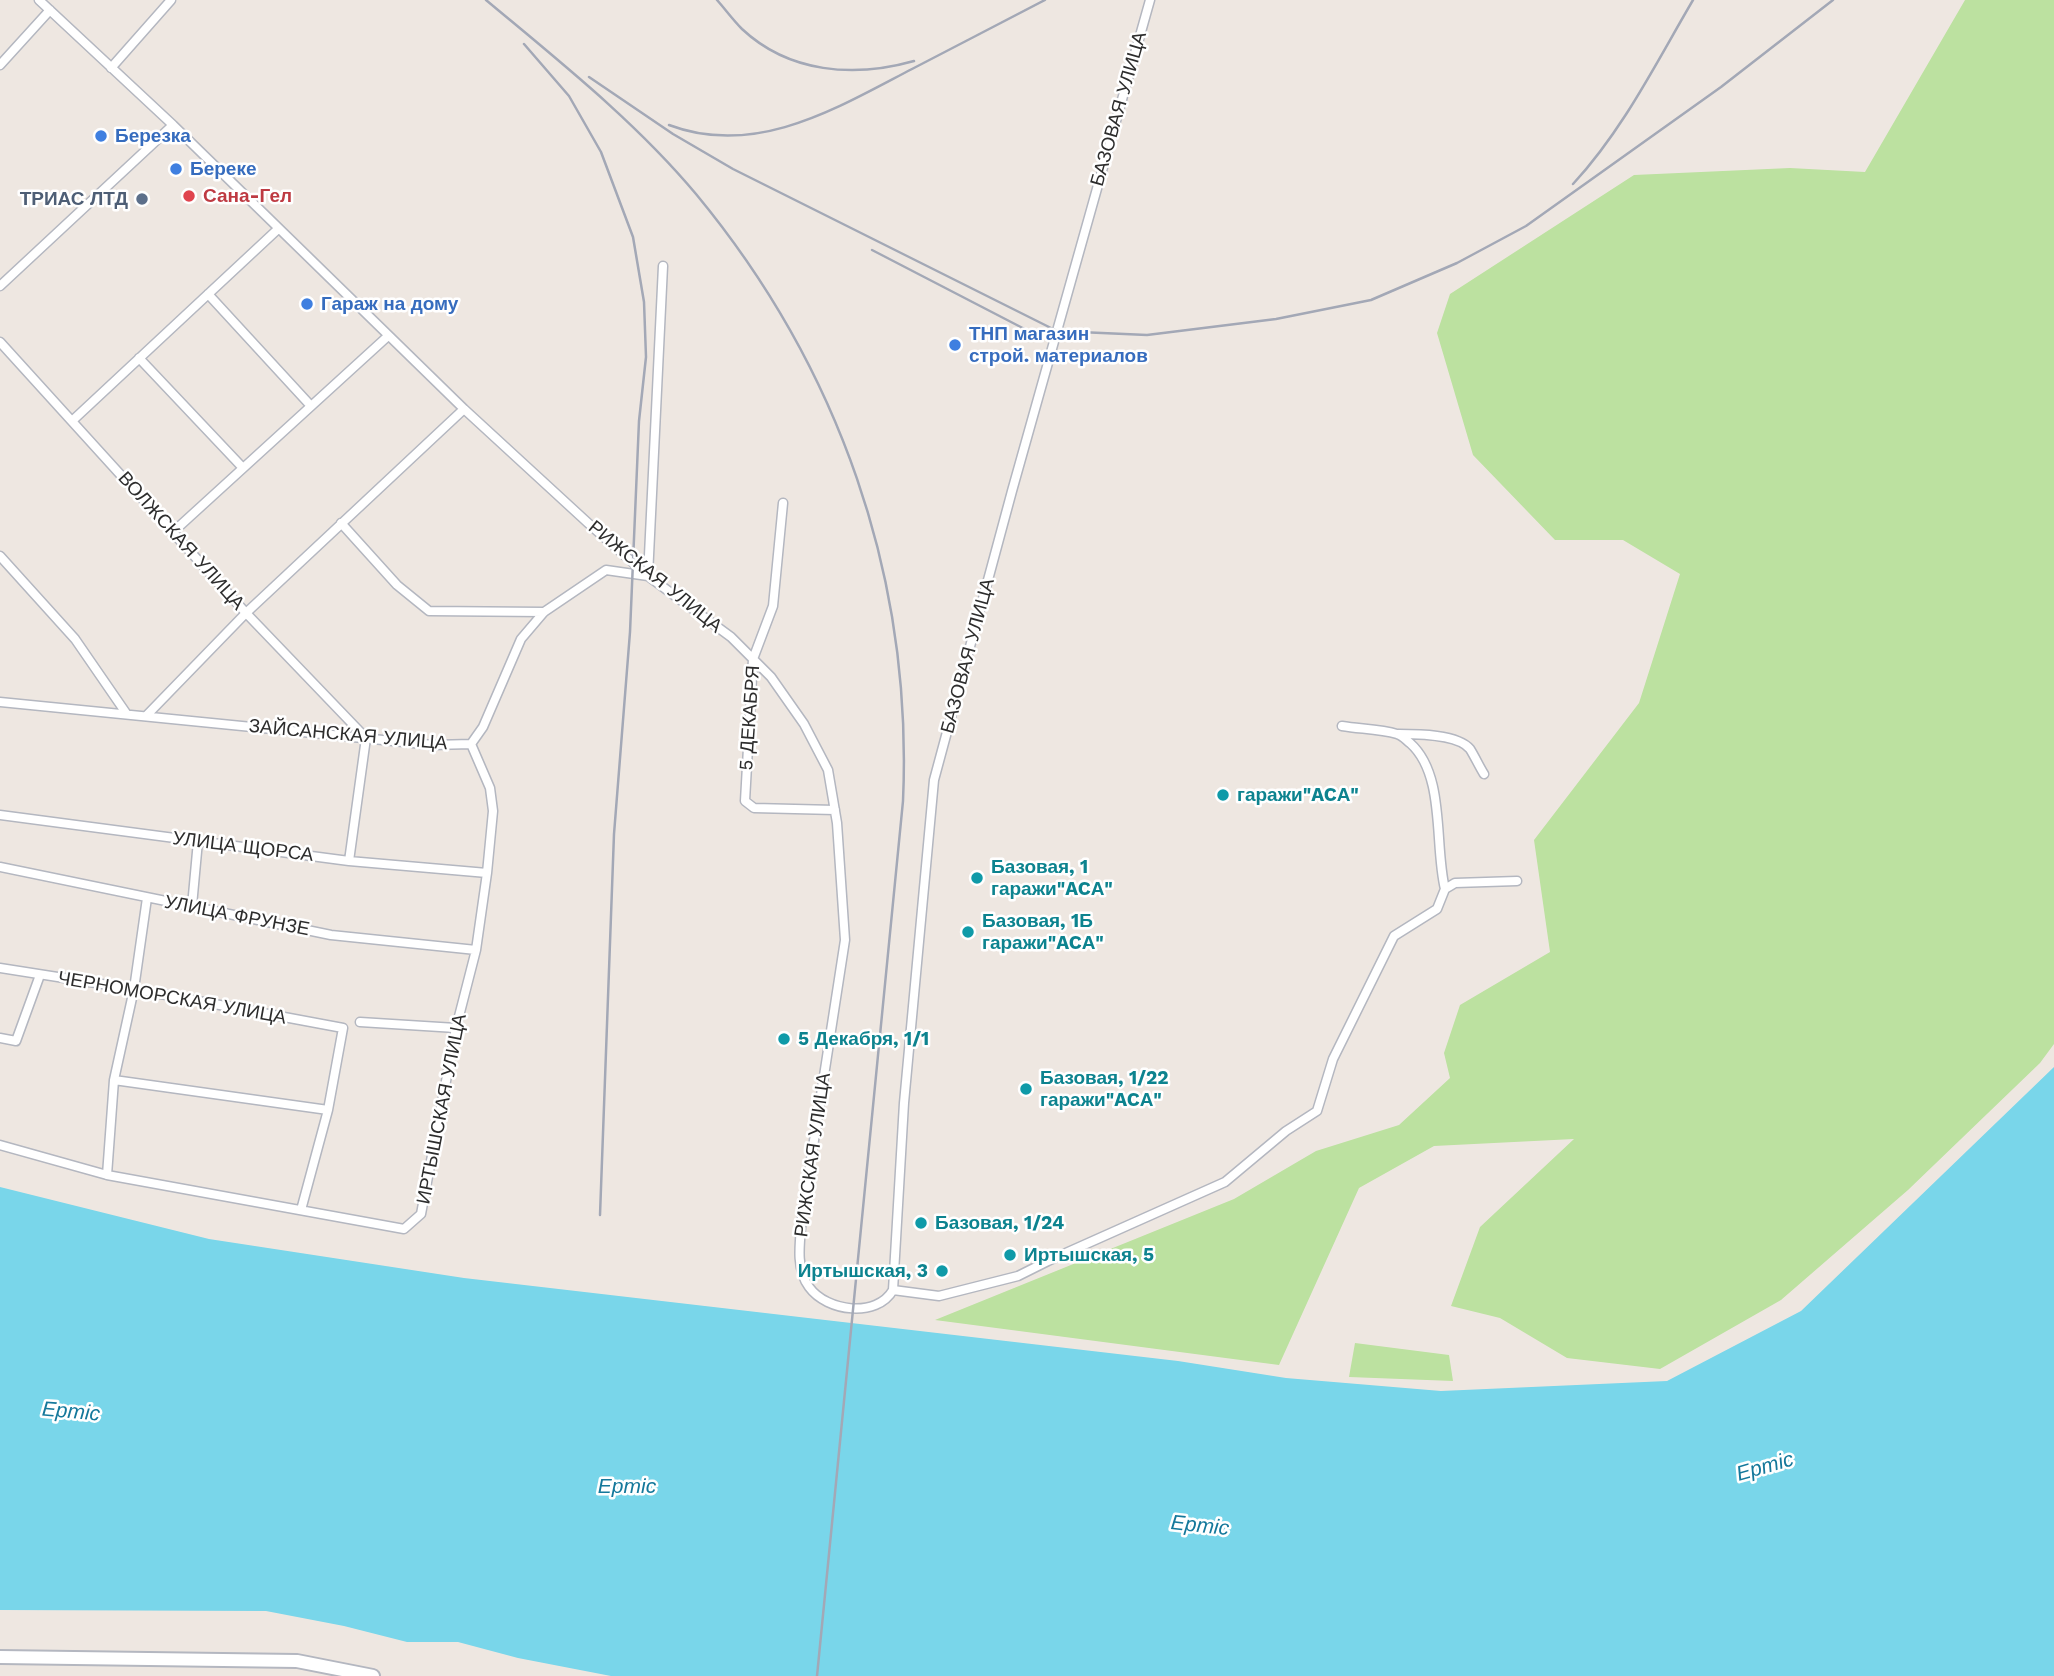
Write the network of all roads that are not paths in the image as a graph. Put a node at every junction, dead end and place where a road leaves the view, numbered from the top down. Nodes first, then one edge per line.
1 (39, 0) edge
2 (170, 0) edge
3 (1150, 0) edge
4 (50, 10) junction
5 (0, 65) edge
6 (111, 68) junction
7 (173, 125) junction
8 (278, 229) junction
9 (663, 266) dead end
10 (0, 286) edge
11 (208, 294) junction
12 (388, 336) junction
13 (0, 342) edge
14 (139, 358) junction
15 (311, 406) junction
16 (464, 409) junction
17 (72, 421) junction
18 (243, 468) junction
19 (783, 503) dead end
20 (341, 523) junction
21 (173, 533) junction
22 (0, 556) edge
23 (648, 576) junction
24 (544, 611) junction
25 (246, 613) junction
26 (753, 659) junction
27 (0, 702) edge
28 (126, 713) junction
29 (147, 715) junction
30 (1342, 726) dead end
31 (1399, 734) junction
32 (366, 738) junction
33 (471, 744) junction
34 (1484, 774) dead end
35 (835, 810) junction
36 (0, 814) edge
37 (198, 841) junction
38 (349, 861) junction
39 (0, 867) edge
40 (487, 873) junction
41 (1517, 881) dead end
42 (1445, 889) junction
43 (147, 898) junction
44 (192, 906) junction
45 (476, 950) junction
46 (0, 968) edge
47 (40, 975) junction
48 (134, 989) junction
49 (360, 1022) dead end
50 (456, 1028) junction
51 (0, 1038) edge
52 (114, 1080) junction
53 (328, 1110) junction
54 (0, 1145) edge
55 (107, 1175) junction
56 (301, 1210) junction
57 (893, 1290) junction
58 (0, 1657) edge
59 (373, 1676) edge

1 - 4 street, РИЖСКАЯ УЛИЦА
2 - 6 street
3 - 57 street, БАЗОВАЯ УЛИЦА
4 - 5 street
4 - 6 street, РИЖСКАЯ УЛИЦА
6 - 7 street, РИЖСКАЯ УЛИЦА
7 - 8 street, РИЖСКАЯ УЛИЦА
7 - 10 street
8 - 11 street
8 - 12 street, РИЖСКАЯ УЛИЦА
9 - 23 street
11 - 14 street
11 - 15 street
12 - 15 street
12 - 16 street, РИЖСКАЯ УЛИЦА
13 - 17 street, ВОЛЖСКАЯ УЛИЦА
14 - 17 street
14 - 18 street
15 - 18 street
16 - 20 street
16 - 23 street, РИЖСКАЯ УЛИЦА
17 - 21 street, ВОЛЖСКАЯ УЛИЦА
18 - 21 street
19 - 26 street, 5 ДЕКАБРЯ
20 - 24 street
20 - 25 street
21 - 25 street, ВОЛЖСКАЯ УЛИЦА
22 - 28 street
23 - 24 street, ЗАЙСАНСКАЯ УЛИЦА
23 - 26 street, РИЖСКАЯ УЛИЦА
24 - 33 street, ЗАЙСАНСКАЯ УЛИЦА
25 - 29 street
25 - 32 street, ВОЛЖСКАЯ УЛИЦА
26 - 35 street, РИЖСКАЯ УЛИЦА
26 - 35 street, 5 ДЕКАБРЯ
27 - 28 street, ЗАЙСАНСКАЯ УЛИЦА
28 - 29 street, ЗАЙСАНСКАЯ УЛИЦА
29 - 32 street, ЗАЙСАНСКАЯ УЛИЦА
30 - 31 street
31 - 34 street
31 - 42 street
32 - 33 street, ЗАЙСАНСКАЯ УЛИЦА
32 - 38 street
33 - 40 street, ИРТЫШСКАЯ УЛИЦА
35 - 57 street, РИЖСКАЯ УЛИЦА
36 - 37 street, УЛИЦА ЩОРСА
37 - 38 street, УЛИЦА ЩОРСА
37 - 44 street
38 - 40 street, УЛИЦА ЩОРСА
39 - 43 street, УЛИЦА ФРУНЗЕ
40 - 45 street, ИРТЫШСКАЯ УЛИЦА
41 - 42 street
42 - 57 street
43 - 44 street, УЛИЦА ФРУНЗЕ
43 - 48 street
44 - 45 street, УЛИЦА ФРУНЗЕ
45 - 50 street, ИРТЫШСКАЯ УЛИЦА
46 - 47 street, ЧЕРНОМОРСКАЯ УЛИЦА
47 - 48 street, ЧЕРНОМОРСКАЯ УЛИЦА
47 - 51 street
48 - 52 street
48 - 53 street, ЧЕРНОМОРСКАЯ УЛИЦА
49 - 50 street
50 - 56 street, ИРТЫШСКАЯ УЛИЦА
52 - 53 street
52 - 55 street
53 - 56 street
54 - 55 street, ИРТЫШСКАЯ УЛИЦА
55 - 56 street, ИРТЫШСКАЯ УЛИЦА
58 - 59 main road

